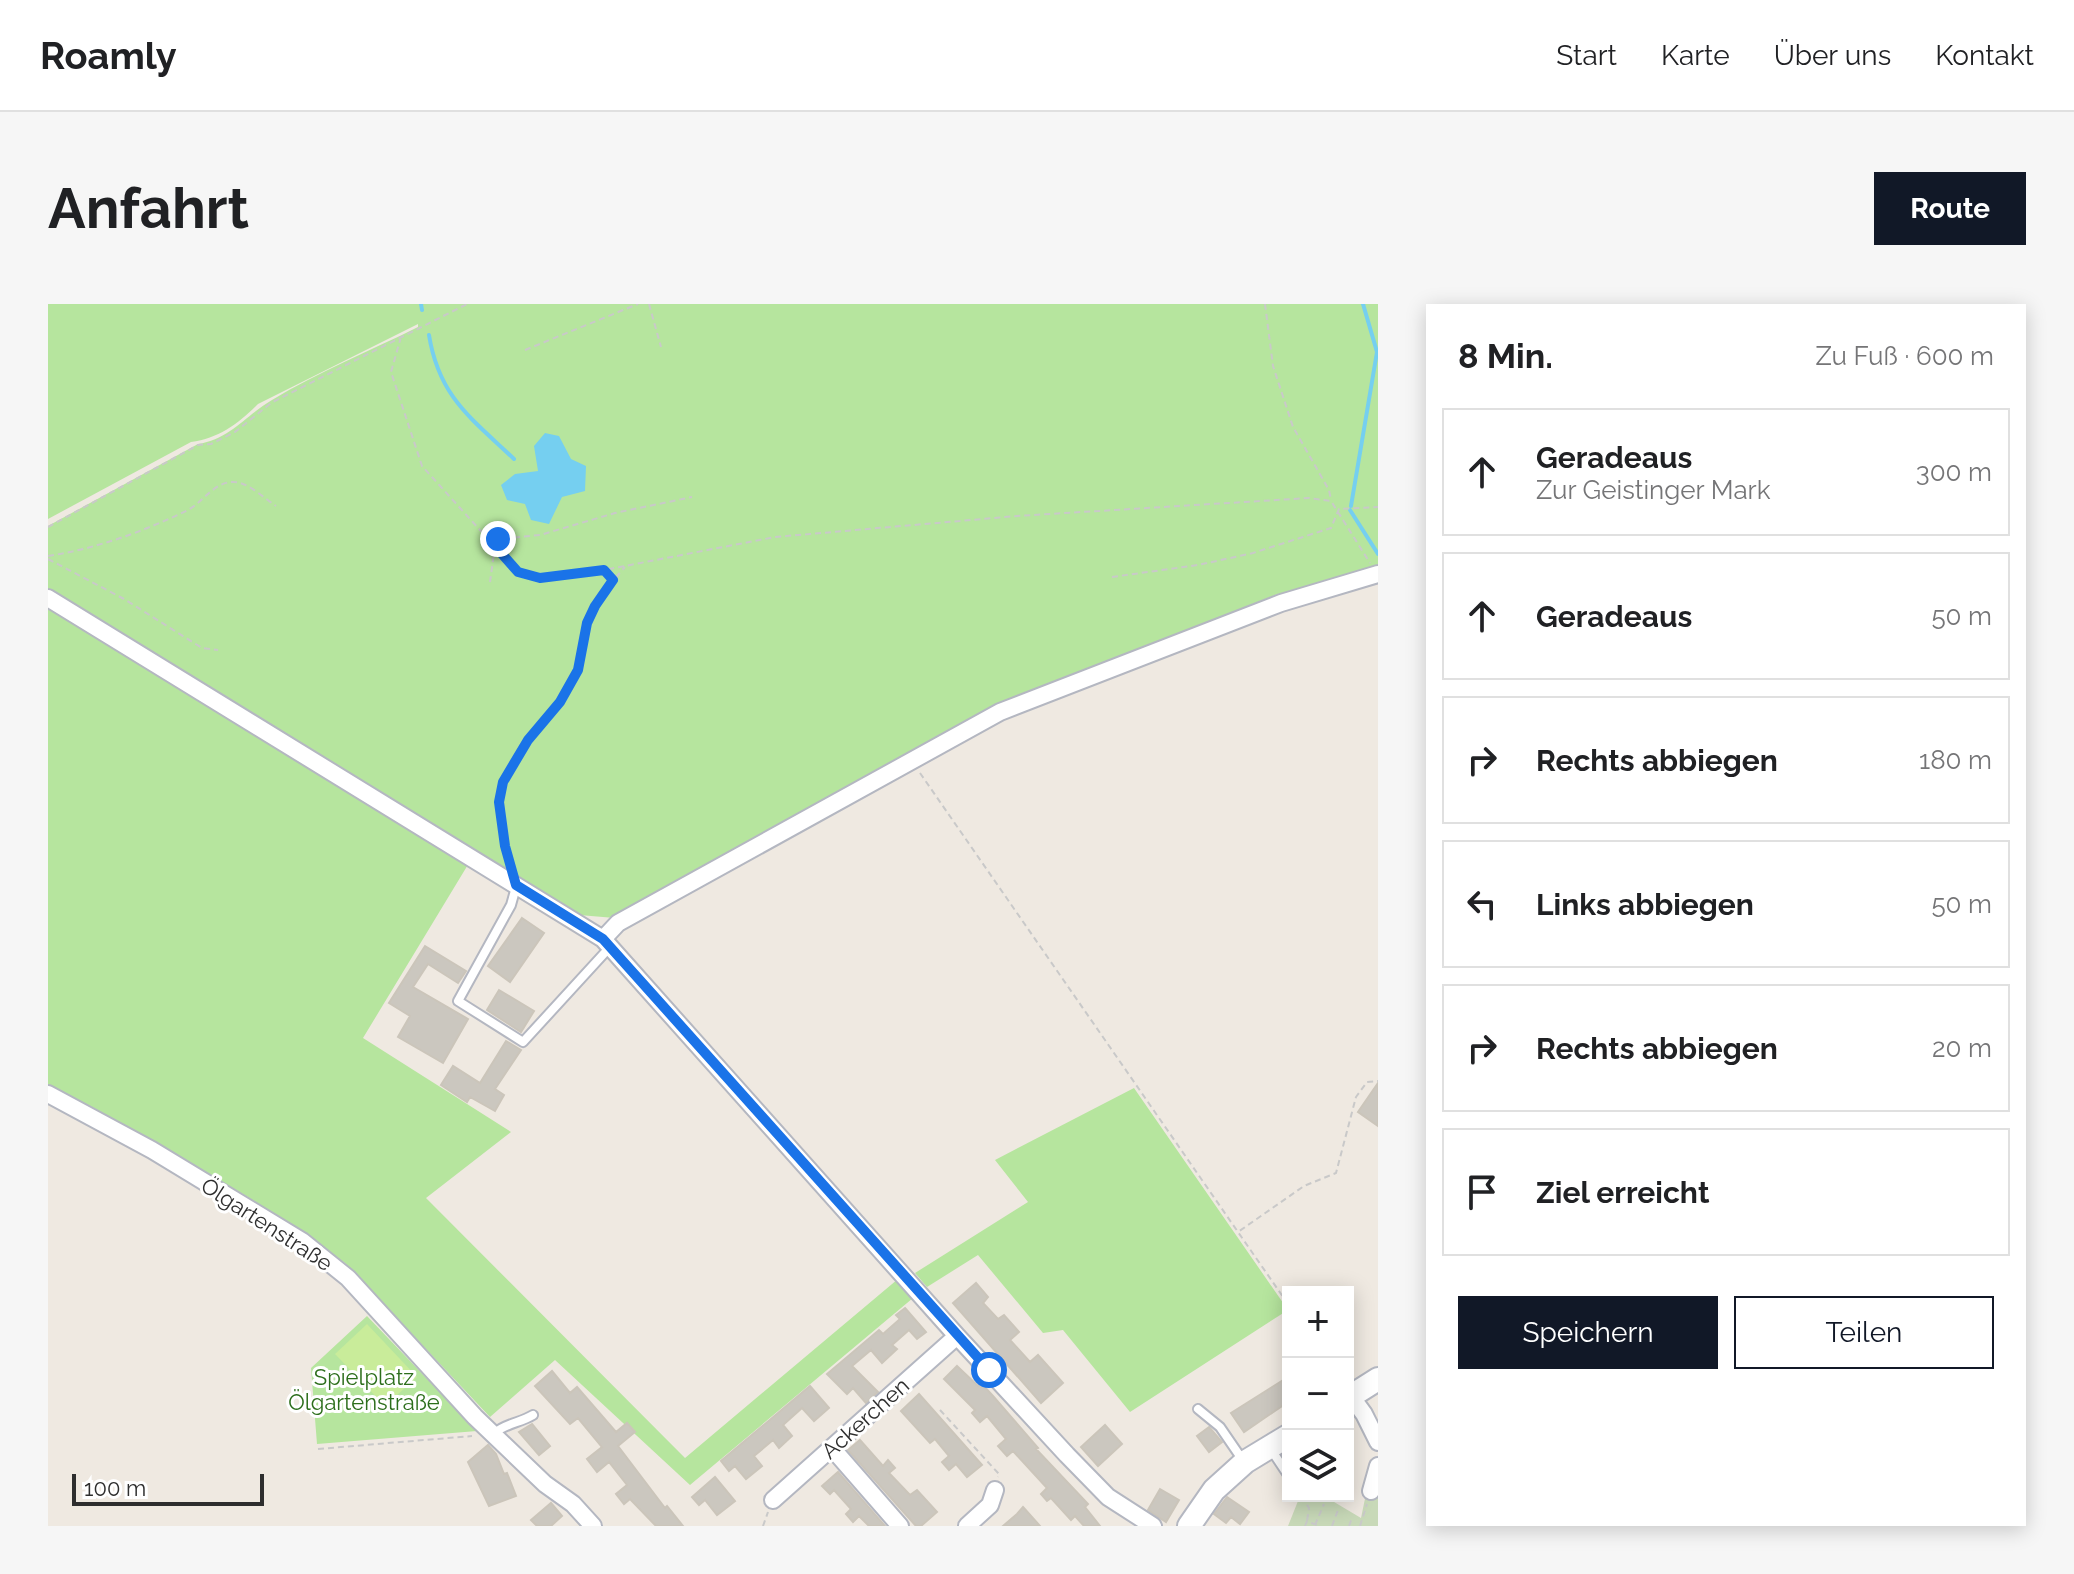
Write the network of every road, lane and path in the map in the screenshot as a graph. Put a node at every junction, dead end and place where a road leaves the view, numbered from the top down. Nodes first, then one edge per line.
1 (467, 304) edge
2 (638, 304) edge
3 (649, 304) edge
4 (1265, 304) edge
5 (401, 337) junction
6 (661, 347) dead end
7 (525, 350) dead end
8 (692, 497) dead end
9 (1331, 501) junction
10 (276, 506) dead end
11 (1378, 507) edge
12 (1339, 509) junction
13 (48, 527) edge
14 (495, 546) junction
15 (48, 558) edge
16 (625, 566) junction
17 (604, 570) junction
18 (1378, 574) edge
19 (1112, 577) dead end
20 (613, 580) junction
21 (490, 582) dead end
22 (48, 598) edge
23 (218, 650) dead end
24 (912, 761) junction
25 (516, 885) junction
26 (606, 943) junction
27 (1378, 1081) edge
28 (48, 1094) edge
29 (1238, 1232) junction
30 (1282, 1295) edge
31 (957, 1336) junction
32 (1378, 1379) edge
33 (1354, 1393) edge
34 (1354, 1402) edge
35 (1198, 1409) dead end
36 (940, 1410) dead end
37 (533, 1415) dead end
38 (493, 1434) junction
39 (1279, 1441) edge
40 (1378, 1442) edge
41 (832, 1448) junction
42 (318, 1449) dead end
43 (1245, 1462) junction
44 (1378, 1466) edge
45 (995, 1490) joint
46 (1371, 1491) joint
47 (773, 1500) dead end
48 (1307, 1502) edge
49 (1324, 1504) dead end
50 (1338, 1510) dead end
51 (1352, 1518) dead end
52 (1307, 1521) junction
53 (1317, 1525) edge
54 (593, 1526) edge
55 (900, 1526) edge
56 (967, 1526) edge
57 (1153, 1526) edge
58 (1189, 1526) edge
59 (1305, 1526) edge
60 (1332, 1526) edge
61 (1349, 1526) edge
62 (1360, 1526) edge

1 - 5 path
2 - 7 path
3 - 6 path
4 - 9 path
5 - 13 path
5 - 14 path
8 - 14 path
9 - 12 path
9 - 16 path
10 - 15 path
11 - 12 path
12 - 18 path
12 - 19 path
14 - 17 path
14 - 21 path
15 - 23 path
16 - 17 path
16 - 20 path
17 - 20 path
18 - 24 street
20 - 25 path
22 - 25 street
24 - 26 street
24 - 29 path
25 - 26 street
25 - 26 lane
26 - 31 street
27 - 29 path
28 - 38 street, Ölgartenstraße
29 - 30 path
31 - 41 street, Ackerchen
31 - 57 street
32 - 33 street
34 - 40 street
35 - 43 lane
36 - 45 path
37 - 38 lane
38 - 42 path
38 - 54 street, Ölgartenstraße
39 - 43 street
41 - 47 street, Ackerchen
41 - 55 street
43 - 58 street
44 - 46 street
45 - 56 street
46 - 62 path
48 - 52 path
49 - 53 path
50 - 60 path
51 - 61 path
52 - 53 path
52 - 59 path

